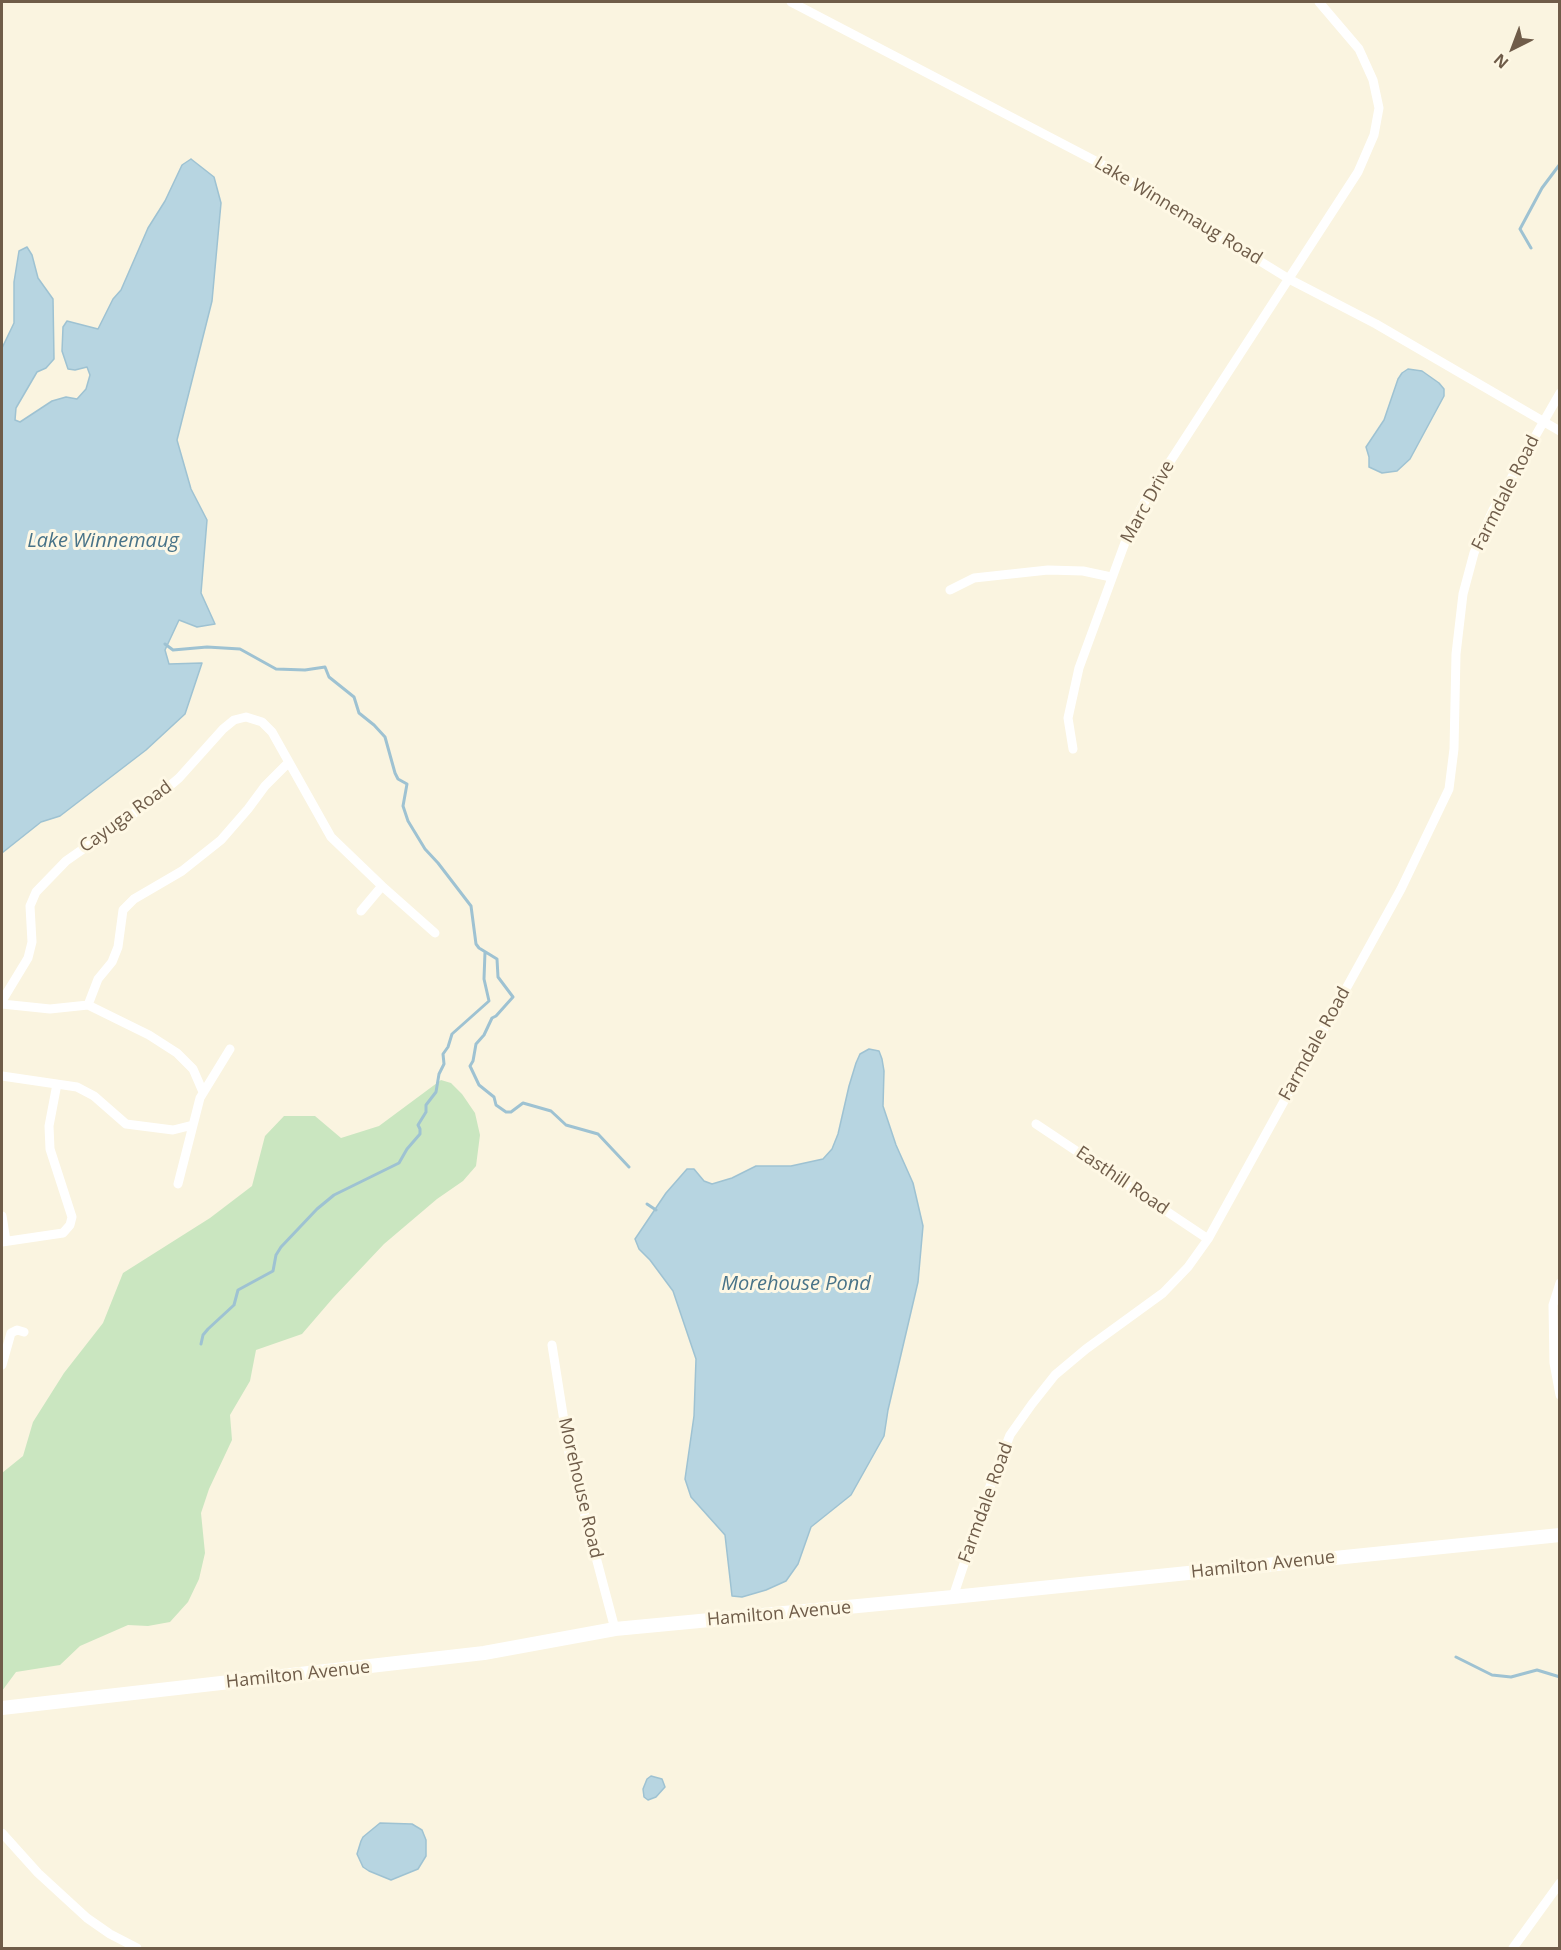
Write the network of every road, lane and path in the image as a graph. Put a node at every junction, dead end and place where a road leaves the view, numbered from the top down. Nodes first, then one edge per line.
1 (791, 2) edge
2 (1319, 2) edge
3 (1289, 279) junction
4 (1560, 393) edge
5 (1543, 421) junction
6 (1560, 430) edge
7 (1111, 577) junction
8 (950, 590) dead end
9 (1073, 749) dead end
10 (289, 762) junction
11 (382, 886) junction
12 (361, 911) dead end
13 (435, 933) dead end
14 (2, 1002) edge
15 (88, 1005) junction
16 (230, 1049) dead end
17 (2, 1076) edge
18 (57, 1084) junction
19 (203, 1092) junction
20 (1036, 1124) dead end
21 (193, 1125) junction
22 (178, 1184) dead end
23 (2, 1216) edge
24 (1208, 1239) junction
25 (4, 1242) edge
26 (1560, 1283) edge
27 (24, 1332) dead end
28 (552, 1345) dead end
29 (2, 1365) edge
30 (1560, 1395) edge
31 (1560, 1535) edge
32 (953, 1597) junction
33 (615, 1629) junction
34 (2, 1708) edge
35 (2, 1833) edge
36 (1560, 1883) edge
37 (136, 1948) edge
38 (1513, 1948) edge

1 - 3 street, Lake Winnemaug Road
2 - 3 street, Marc Drive
3 - 5 street, Lake Winnemaug Road
3 - 7 street, Marc Drive
4 - 5 street, Farmdale Road
5 - 6 street, Lake Winnemaug Road
5 - 24 street, Farmdale Road
7 - 8 street
7 - 9 street, Marc Drive
10 - 11 street, Cayuga Road
10 - 14 street, Cayuga Road
10 - 15 street
11 - 12 street
11 - 13 street, Cayuga Road
14 - 15 street
15 - 19 street
16 - 19 street
17 - 18 street
18 - 21 street
18 - 25 street
19 - 21 street
20 - 24 street, Easthill Road
21 - 22 street
23 - 25 street
24 - 32 street, Farmdale Road
26 - 30 street
27 - 29 street
28 - 33 street, Morehouse Road
31 - 32 street, Hamilton Avenue
32 - 33 street, Hamilton Avenue
33 - 34 street, Hamilton Avenue
35 - 37 street
36 - 38 street

